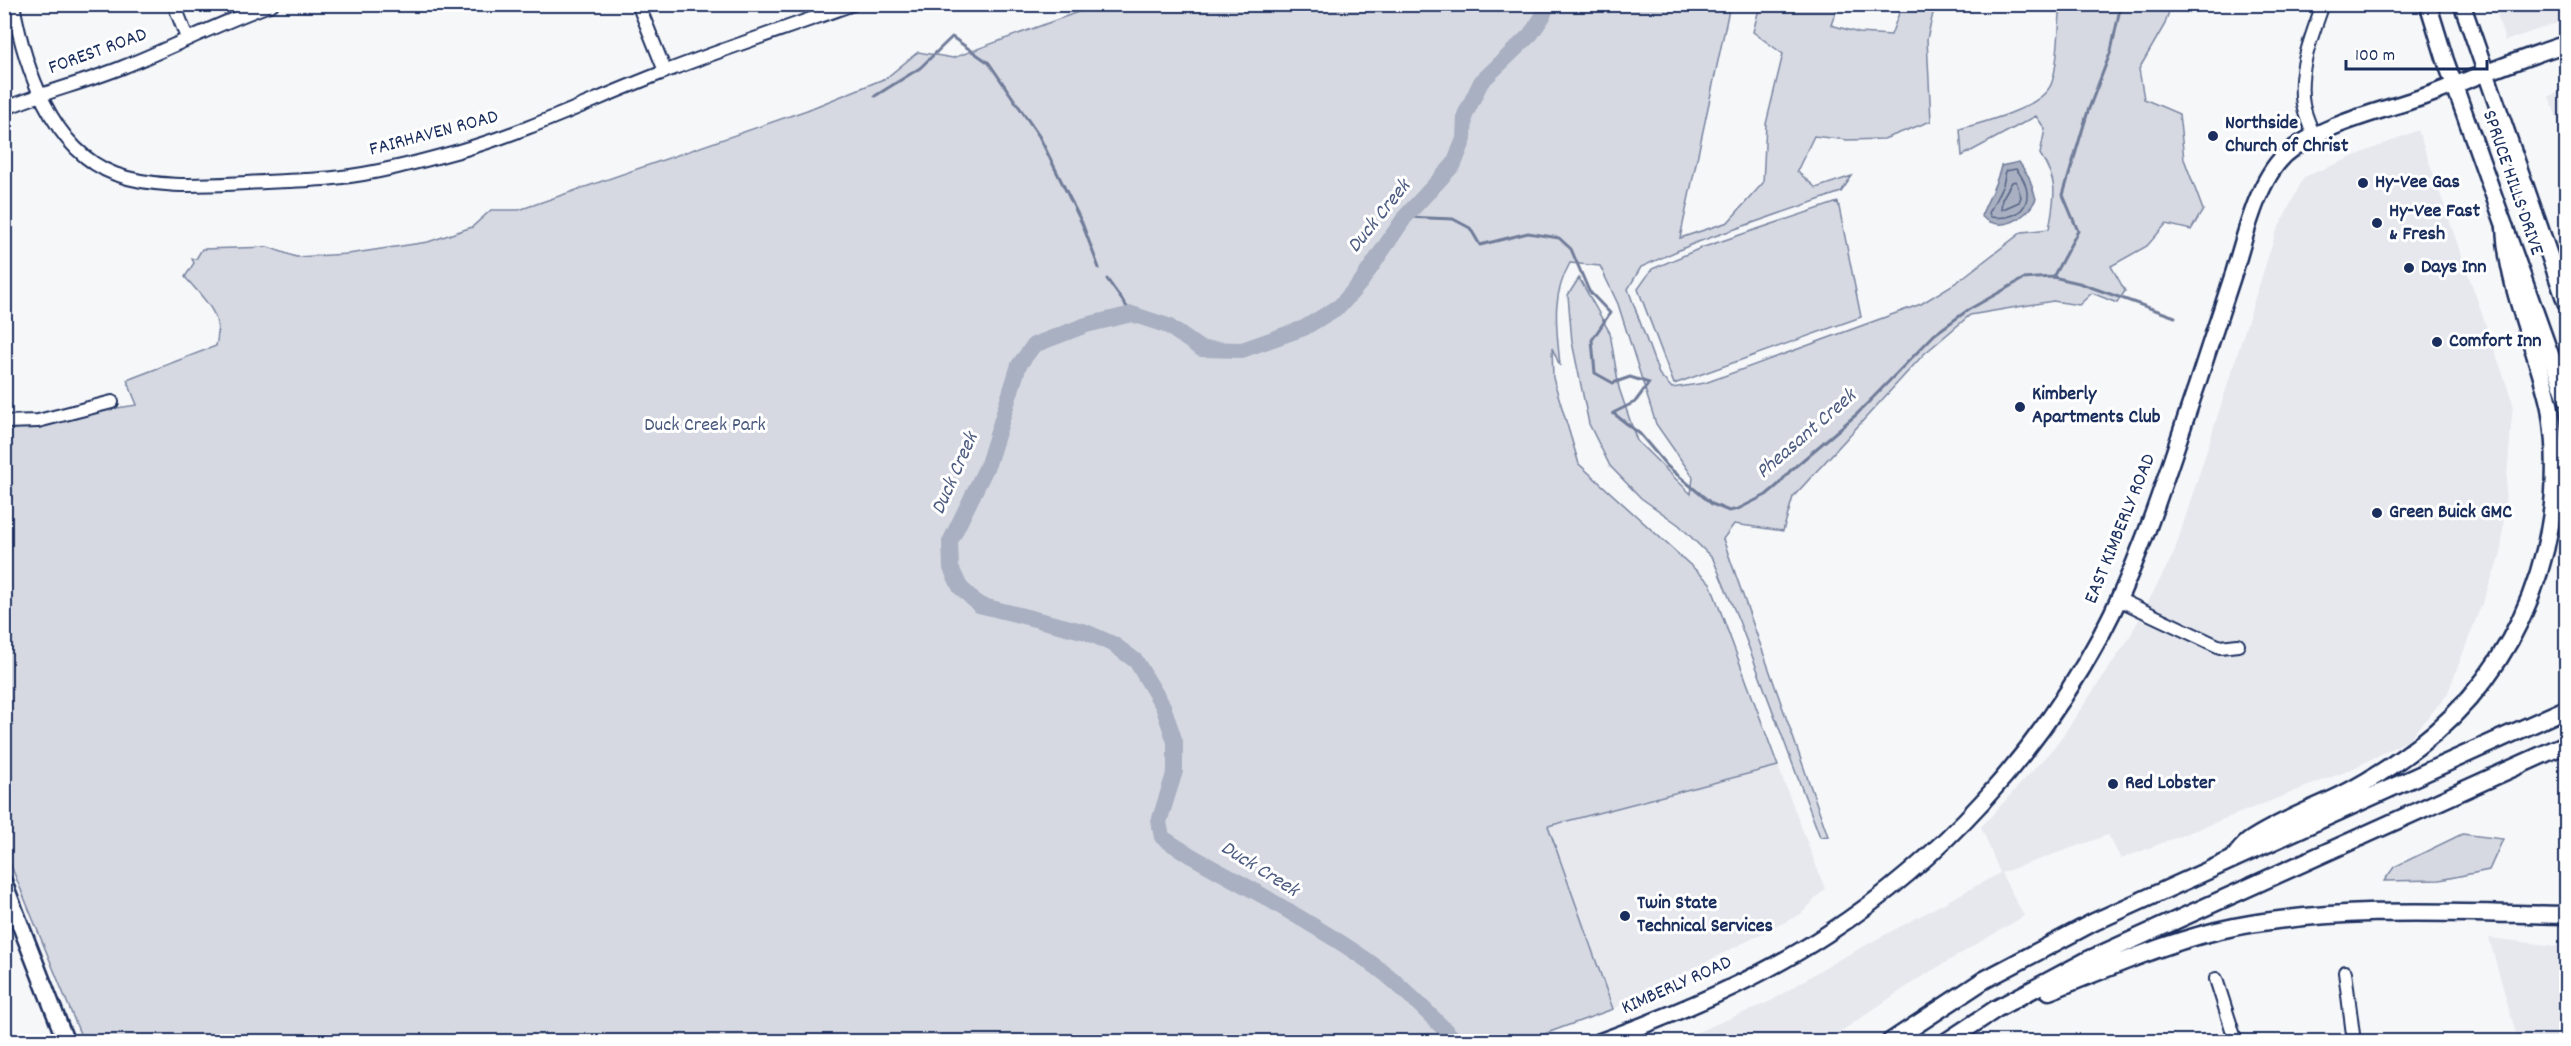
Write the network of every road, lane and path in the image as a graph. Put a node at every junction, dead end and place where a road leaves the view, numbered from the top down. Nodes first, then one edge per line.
1 (14, 4) edge
2 (174, 4) edge
3 (272, 4) edge
4 (638, 4) edge
5 (853, 4) edge
6 (2323, 4) edge
7 (2428, 4) edge
8 (2462, 4) edge
9 (4, 11) edge
10 (18, 31) junction
11 (187, 38) junction
12 (2566, 44) edge
13 (665, 71) junction
14 (2484, 71) junction
15 (2454, 84) junction
16 (41, 93) junction
17 (4, 109) edge
18 (2314, 136) junction
19 (2505, 228) junction
20 (2566, 303) edge
21 (2566, 398) edge
22 (112, 402) dead end
23 (4, 422) edge
24 (2118, 599) junction
25 (2238, 645) dead end
26 (2566, 709) edge
27 (2566, 744) edge
28 (2232, 860) junction
29 (5, 888) edge
30 (2566, 915) edge
31 (1802, 949) joint
32 (2345, 972) dead end
33 (2216, 979) dead end
34 (2018, 997) junction
35 (66, 1041) edge
36 (1599, 1041) edge
37 (1890, 1041) edge
38 (1946, 1041) edge
39 (2236, 1041) edge
40 (2354, 1041) edge

1 - 10 street
2 - 11 street
3 - 11 street, FOREST ROAD
4 - 13 street
5 - 13 street, FAIRHAVEN ROAD
6 - 18 street
7 - 15 main road
8 - 14 main road
9 - 10 street
10 - 16 street, FAIRHAVEN ROAD
11 - 16 street, FOREST ROAD
12 - 14 main road, EAST KIMBERLY ROAD
13 - 16 street, FAIRHAVEN ROAD
14 - 15 main road, EAST KIMBERLY ROAD
14 - 20 main road, SPRUCE HILLS DRIVE
15 - 18 main road, EAST KIMBERLY ROAD
15 - 19 main road, SPRUCE HILLS DRIVE
16 - 17 street, FOREST ROAD
18 - 24 main road, EAST KIMBERLY ROAD
19 - 21 main road, SPRUCE HILLS DRIVE
19 - 28 highway
22 - 23 street
24 - 25 street
24 - 31 main road, EAST KIMBERLY ROAD
26 - 28 highway
27 - 34 highway
28 - 37 highway
29 - 35 main road
30 - 34 highway
31 - 36 main road, KIMBERLY ROAD
32 - 40 street
33 - 39 street
34 - 38 highway

